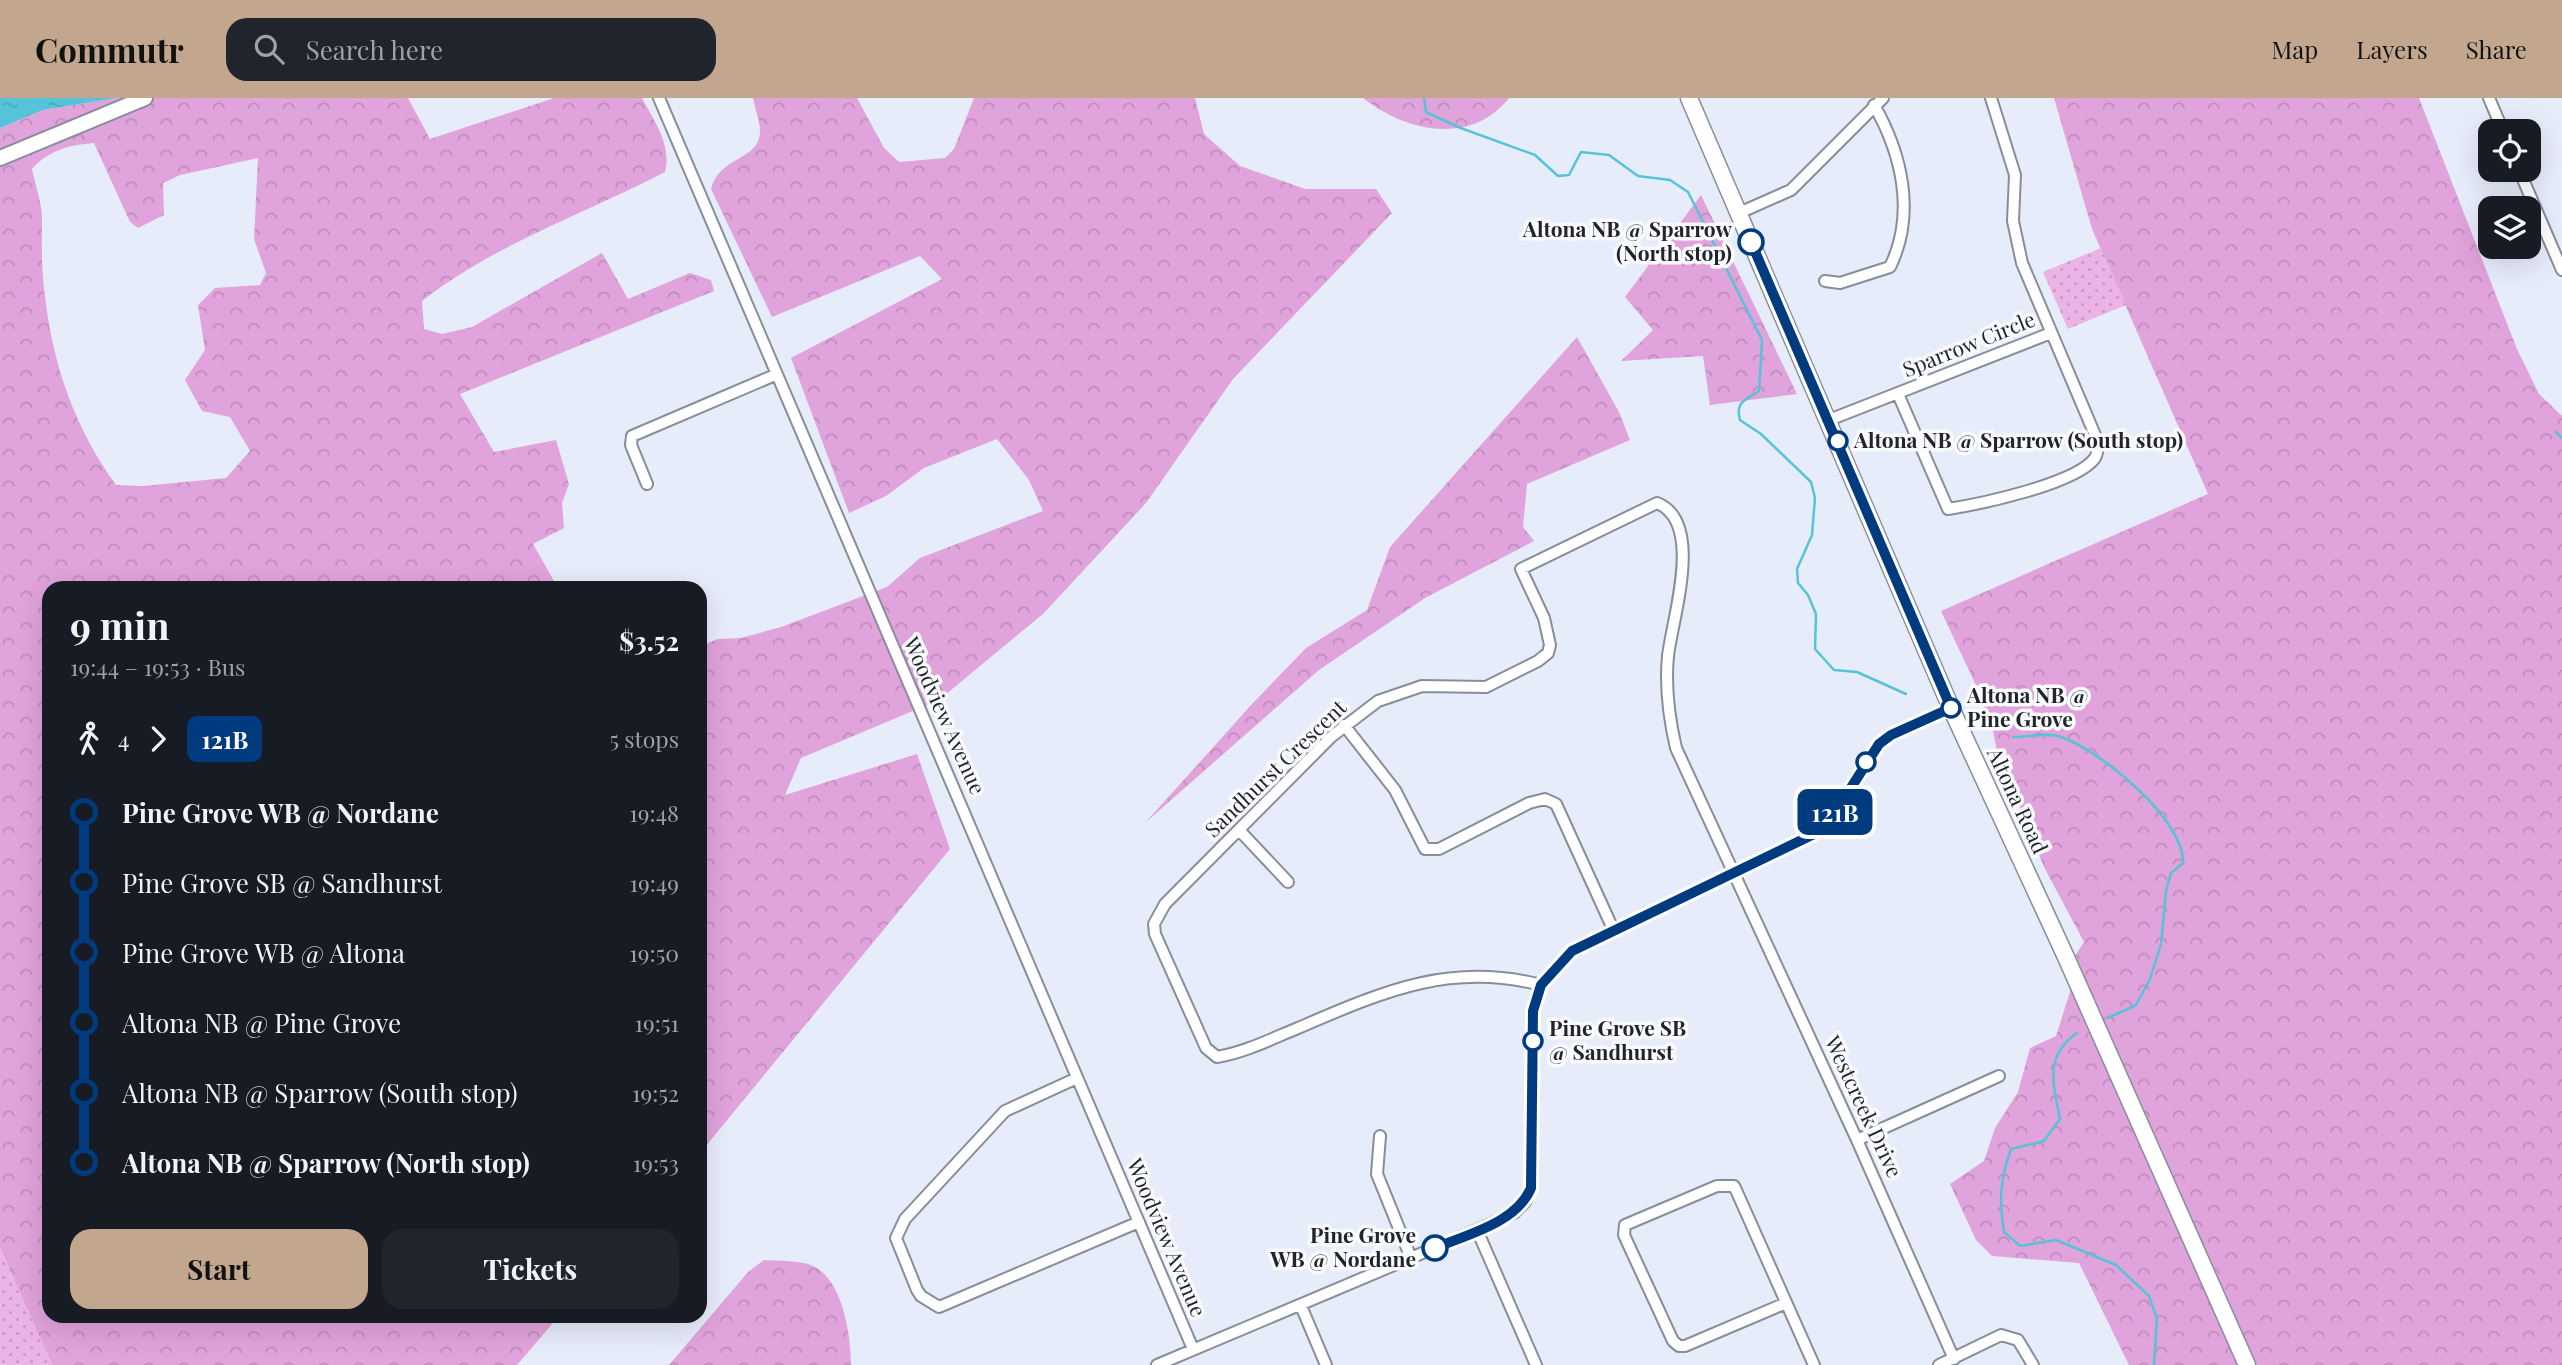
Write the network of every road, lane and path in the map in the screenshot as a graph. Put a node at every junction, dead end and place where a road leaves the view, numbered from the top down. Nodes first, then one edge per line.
1 (145, 98) edge
2 (659, 98) edge
3 (1689, 98) edge
4 (1991, 98) edge
5 (2489, 98) edge
6 (1878, 101) edge
7 (2498, 119) edge
8 (0, 159) edge
9 (2524, 182) edge
10 (1739, 213) junction
11 (2562, 270) edge
12 (1825, 281) dead end
13 (2051, 333) junction
14 (775, 375) junction
15 (1898, 394) junction
16 (1829, 420) junction
17 (647, 484) dead end
18 (1951, 708) junction
19 (1344, 725) junction
20 (1239, 830) junction
21 (1734, 873) junction
22 (1288, 882) dead end
23 (1613, 929) junction
24 (1541, 985) junction
25 (1999, 1076) dead end
26 (1077, 1078) junction
27 (1380, 1136) dead end
28 (1857, 1140) junction
29 (1139, 1223) junction
30 (1477, 1230) junction
31 (1411, 1258) junction
32 (1786, 1303) junction
33 (1301, 1306) junction
34 (1193, 1349) junction
35 (1954, 1359) junction
36 (1157, 1365) edge
37 (1326, 1365) edge
38 (1536, 1365) edge
39 (1814, 1365) edge
40 (1939, 1365) edge
41 (2033, 1365) edge
42 (2247, 1365) edge

1 - 8 street
2 - 14 street, Woodview Avenue
3 - 10 main road, Altona Road
4 - 13 street, Sparrow Circle
5 - 7 street
6 - 10 street
6 - 12 street
9 - 11 street
10 - 16 main road, Altona Road
13 - 15 street, Sparrow Circle
13 - 15 street
14 - 17 street
14 - 26 street, Woodview Avenue
15 - 16 street, Sparrow Circle
16 - 18 main road, Altona Road
18 - 21 street
18 - 42 main road, Altona Road
19 - 20 street, Sandhurst Crescent
19 - 21 street, Sandhurst Crescent
19 - 23 street
20 - 22 street
20 - 24 street, Sandhurst Crescent
21 - 23 street
21 - 28 street, Westcreek Drive
23 - 24 street
24 - 30 street
25 - 28 street
26 - 29 street, Woodview Avenue
26 - 29 street
27 - 31 street
28 - 35 street, Westcreek Drive
29 - 34 street, Woodview Avenue
30 - 31 street
30 - 38 street
31 - 33 street
32 - 32 street
32 - 39 street
33 - 34 street
33 - 37 street
34 - 36 street
35 - 40 street
35 - 41 street

